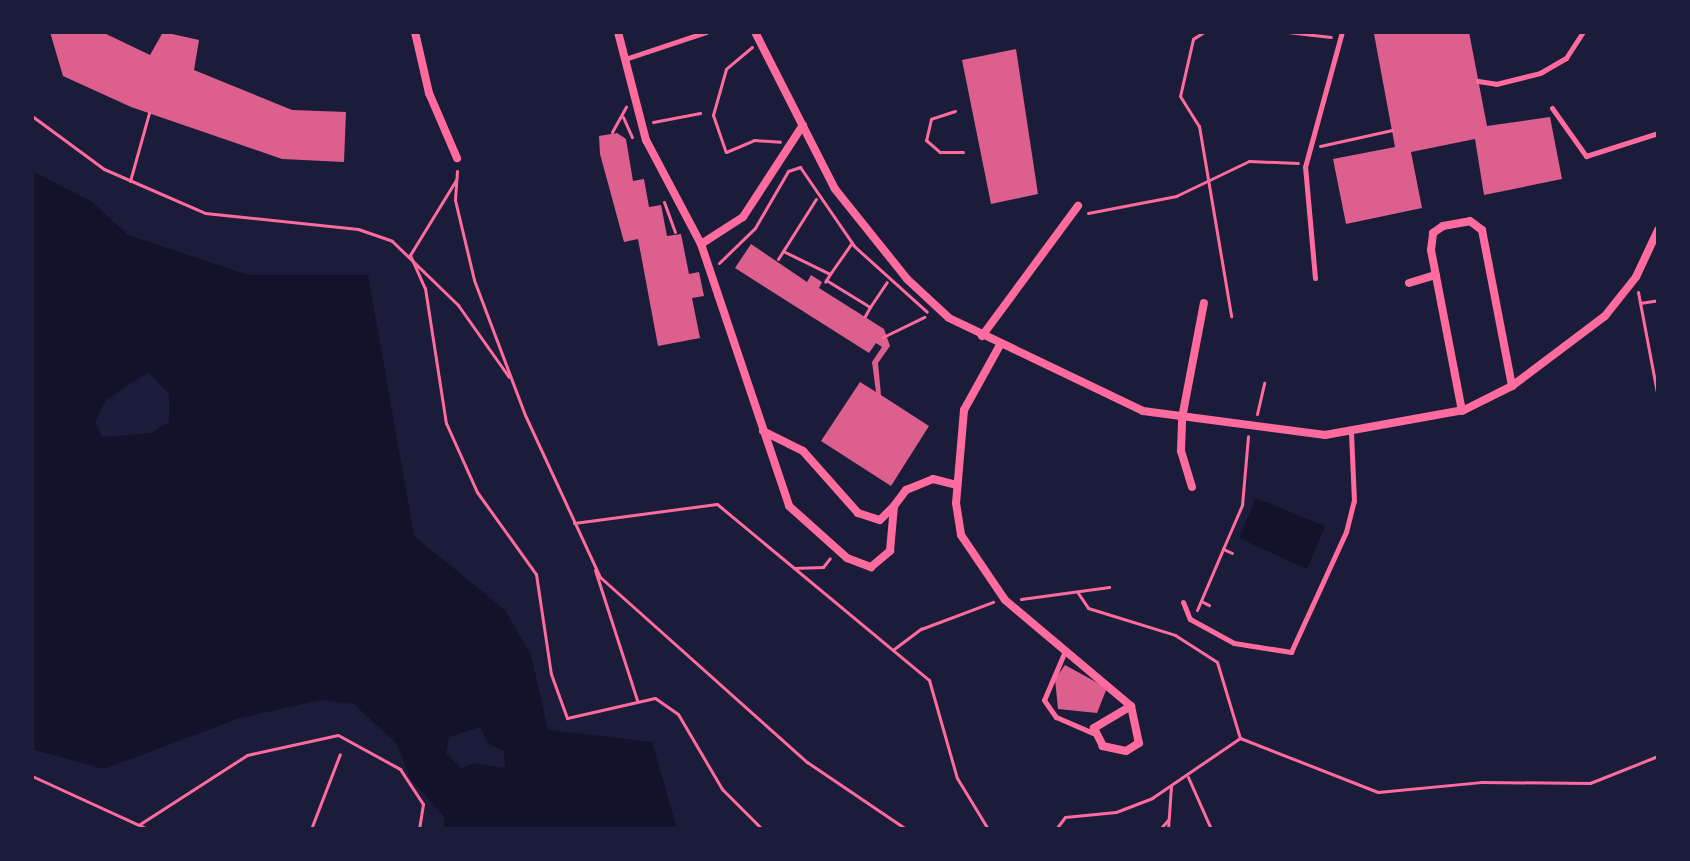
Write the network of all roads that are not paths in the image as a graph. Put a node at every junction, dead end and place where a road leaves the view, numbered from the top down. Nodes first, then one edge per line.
1 (415, 32) edge
2 (618, 32) edge
3 (706, 32) edge
4 (1583, 32) edge
5 (1341, 34) edge
6 (757, 36) edge
7 (625, 59) junction
8 (1478, 81) dead end
9 (1552, 108) dead end
10 (803, 125) junction
11 (1658, 133) edge
12 (457, 158) road end
13 (1078, 206) road end
14 (1658, 230) edge
15 (701, 244) junction
16 (1436, 275) junction
17 (1315, 278) dead end
18 (1409, 283) dead end
19 (1204, 303) dead end
20 (982, 336) junction
21 (1000, 345) junction
22 (1512, 386) junction
23 (1462, 411) junction
24 (1182, 418) junction
25 (763, 431) junction
26 (1351, 433) junction
27 (957, 485) junction
28 (1192, 487) dead end
29 (894, 506) junction
30 (1183, 602) dead end
31 (1065, 651) junction
32 (1131, 706) junction
33 (1093, 733) junction

1 - 12 street
2 - 7 street
3 - 7 lane
4 - 8 lane
5 - 17 lane
6 - 10 street
7 - 15 street
9 - 11 lane
10 - 15 street
10 - 20 street
13 - 20 street
14 - 22 street
15 - 25 street
16 - 18 street
16 - 22 street
16 - 23 street
19 - 24 street
20 - 21 street
21 - 24 street
21 - 27 street
22 - 23 street
23 - 26 street
24 - 26 street
24 - 28 street
25 - 29 street
25 - 29 street
26 - 30 lane
27 - 29 street
27 - 31 street
31 - 32 street
31 - 33 lane
32 - 33 street
32 - 33 street

